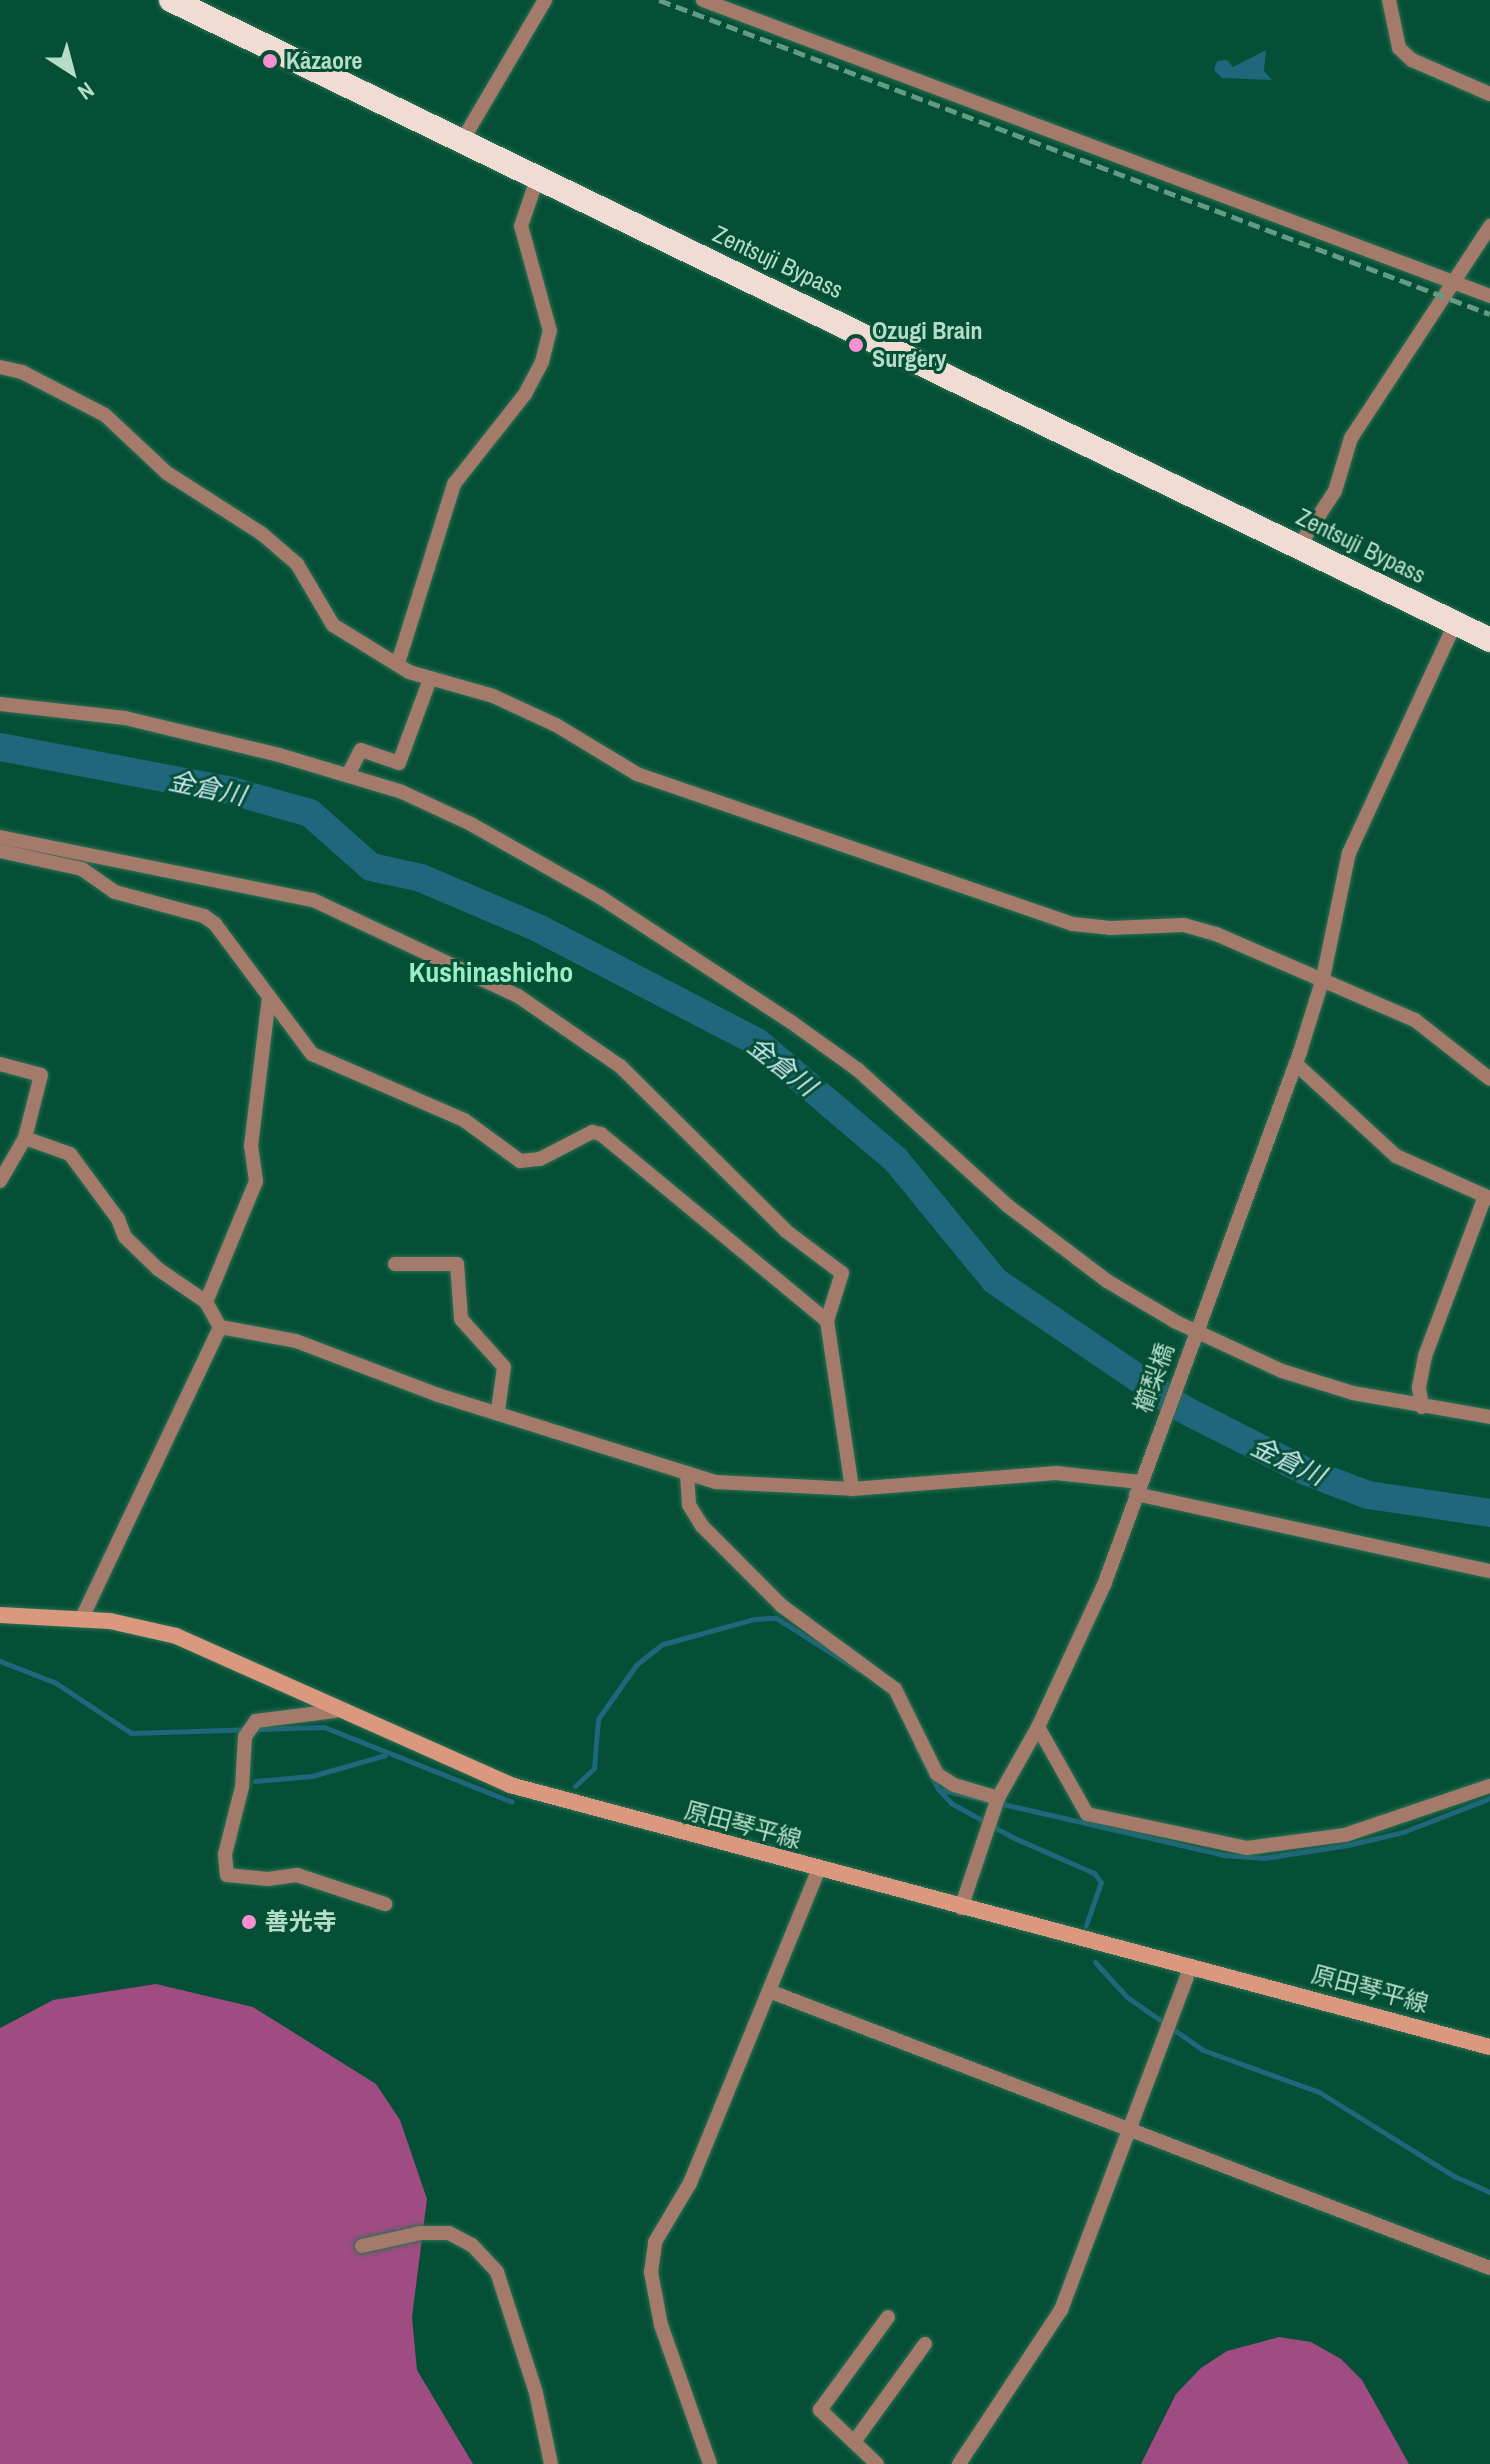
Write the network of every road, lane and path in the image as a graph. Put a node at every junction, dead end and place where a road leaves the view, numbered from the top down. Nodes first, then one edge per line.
1 (171, 0) edge
2 (545, 0) edge
3 (703, 0) edge
4 (1389, 0) edge
5 (1490, 94) edge
6 (462, 141) junction
7 (537, 179) junction
8 (1490, 226) edge
9 (1452, 281) junction
10 (1490, 296) edge
11 (0, 367) edge
12 (1299, 546) junction
13 (1455, 624) junction
14 (1490, 640) edge
15 (398, 663) junction
16 (430, 679) junction
17 (0, 704) edge
18 (348, 775) junction
19 (0, 837) edge
20 (0, 851) edge
21 (84, 862) junction
22 (1323, 978) junction
23 (269, 997) junction
24 (0, 1064) edge
25 (1296, 1064) junction
26 (1490, 1079) edge
27 (25, 1138) junction
28 (0, 1181) edge
29 (1488, 1197) edge
30 (395, 1264) dead end
31 (206, 1302) junction
32 (827, 1321) junction
33 (220, 1327) junction
34 (1195, 1330) junction
35 (1422, 1407) junction
36 (498, 1410) junction
37 (1490, 1417) edge
38 (687, 1475) junction
39 (1138, 1488) junction
40 (852, 1489) junction
41 (1490, 1571) edge
42 (0, 1615) edge
43 (81, 1620) junction
44 (335, 1711) junction
45 (1038, 1727) junction
46 (1490, 1786) edge
47 (993, 1811) junction
48 (818, 1871) junction
49 (385, 1904) dead end
50 (961, 1908) junction
51 (1191, 1966) junction
52 (769, 1991) junction
53 (1490, 2047) edge
54 (1129, 2132) junction
55 (362, 2246) dead end
56 (1490, 2268) edge
57 (888, 2317) dead end
58 (925, 2344) dead end
59 (854, 2442) junction
60 (712, 2462) edge
61 (551, 2464) edge
62 (877, 2464) edge
63 (959, 2464) edge

1 - 6 highway, Zentsuji Bypass
2 - 6 street
3 - 9 street
4 - 5 street
6 - 7 highway, Zentsuji Bypass
7 - 12 highway, Zentsuji Bypass
7 - 15 street
8 - 9 street
9 - 10 street
9 - 12 street
11 - 15 street
12 - 13 highway, Zentsuji Bypass
13 - 14 highway, Zentsuji Bypass
13 - 22 street, 櫛梨橋
15 - 16 street
16 - 18 street
16 - 22 street
17 - 18 street
18 - 34 street
19 - 21 street
20 - 21 street
21 - 23 street
21 - 32 street
22 - 25 street, 櫛梨橋
22 - 26 street
23 - 31 street
23 - 32 street
24 - 27 street
25 - 29 street
25 - 34 street, 櫛梨橋
27 - 28 street
27 - 31 street
29 - 35 street
30 - 36 street
31 - 33 street
32 - 40 street
33 - 36 street
33 - 43 street
34 - 35 street
34 - 39 street, 櫛梨橋
35 - 37 street
36 - 38 street
38 - 40 street
38 - 47 street
39 - 40 street
39 - 41 street
39 - 45 street, 櫛梨橋
42 - 43 main road, 原田琴平線
43 - 44 main road, 原田琴平線
44 - 48 main road, 原田琴平線
44 - 49 street
45 - 46 street
45 - 47 street, 櫛梨橋
47 - 50 street, 櫛梨橋
48 - 50 main road, 原田琴平線
48 - 52 street
50 - 51 main road, 原田琴平線
51 - 53 main road, 原田琴平線
51 - 54 street
52 - 54 street
52 - 60 street
54 - 56 street
54 - 63 street
55 - 61 street
57 - 59 street
58 - 59 street
59 - 62 street

